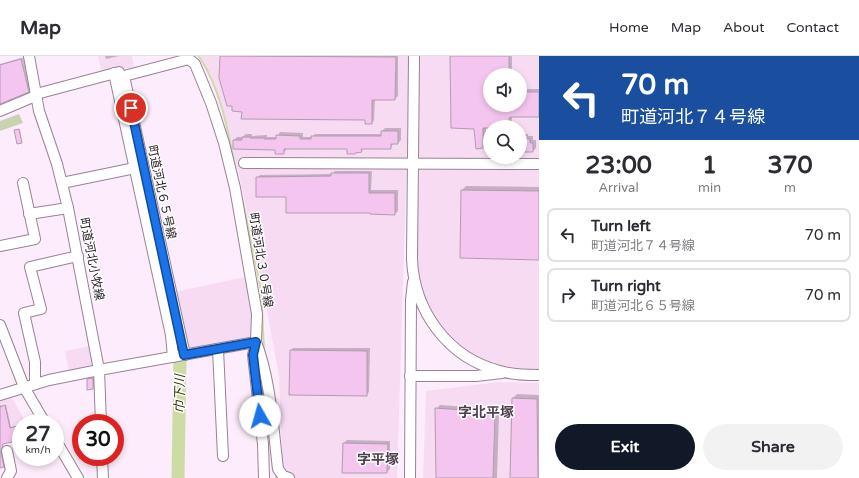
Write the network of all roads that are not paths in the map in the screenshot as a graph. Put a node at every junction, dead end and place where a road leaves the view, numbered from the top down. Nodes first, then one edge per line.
1 (29, 56) edge
2 (178, 56) edge
3 (414, 56) edge
4 (187, 57) edge
5 (115, 75) junction
6 (36, 95) junction
7 (0, 110) edge
8 (244, 163) dead end
9 (412, 163) junction
10 (539, 164) edge
11 (135, 168) junction
12 (23, 183) dead end
13 (62, 183) junction
14 (68, 208) junction
15 (29, 214) junction
16 (0, 246) edge
17 (78, 256) junction
18 (413, 276) junction
19 (0, 325) edge
20 (256, 342) junction
21 (218, 349) junction
22 (179, 356) junction
23 (99, 370) junction
24 (506, 373) junction
25 (539, 375) edge
26 (410, 376) junction
27 (35, 384) junction
28 (24, 387) junction
29 (0, 395) edge
30 (40, 414) edge
31 (101, 414) edge
32 (7, 451) dead end
33 (64, 454) edge
34 (223, 456) dead end
35 (102, 466) edge
36 (7, 478) edge
37 (78, 478) edge
38 (103, 478) edge
39 (264, 478) edge
40 (289, 478) edge
41 (410, 478) edge

1 - 6 street, 町道河北小牧線
2 - 5 street
3 - 9 street
4 - 20 street, 町道河北３０号線
4 - 22 street, 町道河北６５号線
5 - 6 street
5 - 11 street
6 - 7 street
6 - 13 street, 町道河北小牧線
8 - 9 street
9 - 10 street
9 - 18 street
11 - 13 street
11 - 22 street
12 - 15 street
13 - 14 street, 町道河北小牧線
14 - 15 street
14 - 17 street, 町道河北小牧線
15 - 16 street
17 - 23 street, 町道河北小牧線
17 - 27 street
18 - 24 street
18 - 26 street
19 - 28 street
20 - 21 street
20 - 39 street, 町道河北３０号線
20 - 40 street
21 - 22 street
21 - 34 street
22 - 23 street
23 - 27 street
23 - 31 street, 町道河北小牧線
24 - 25 street
24 - 26 street
26 - 41 street
27 - 28 street
28 - 29 street
28 - 30 street
32 - 36 street
33 - 37 street
35 - 38 street

